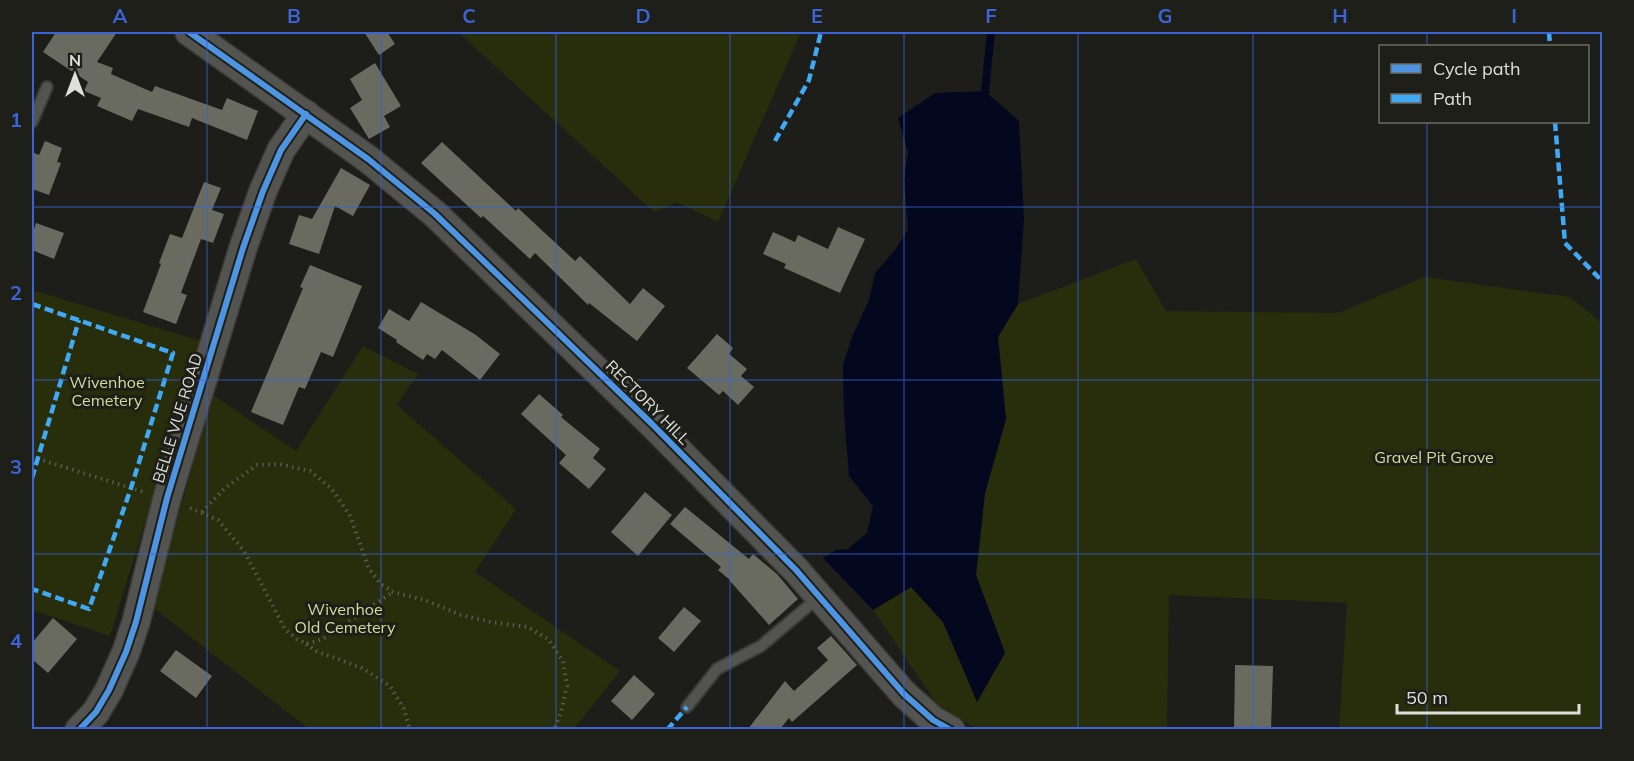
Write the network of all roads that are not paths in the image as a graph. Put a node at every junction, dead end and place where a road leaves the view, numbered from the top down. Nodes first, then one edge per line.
1 (189, 32) edge
2 (47, 87) dead end
3 (306, 114) junction
4 (32, 123) edge
5 (819, 597) junction
6 (687, 707) dead end
7 (79, 729) edge
8 (951, 729) edge

1 - 3 street, RECTORY HILL
2 - 4 lane
3 - 5 street, RECTORY HILL
3 - 7 street, BELLE VUE ROAD
5 - 6 lane
5 - 8 street, RECTORY HILL

